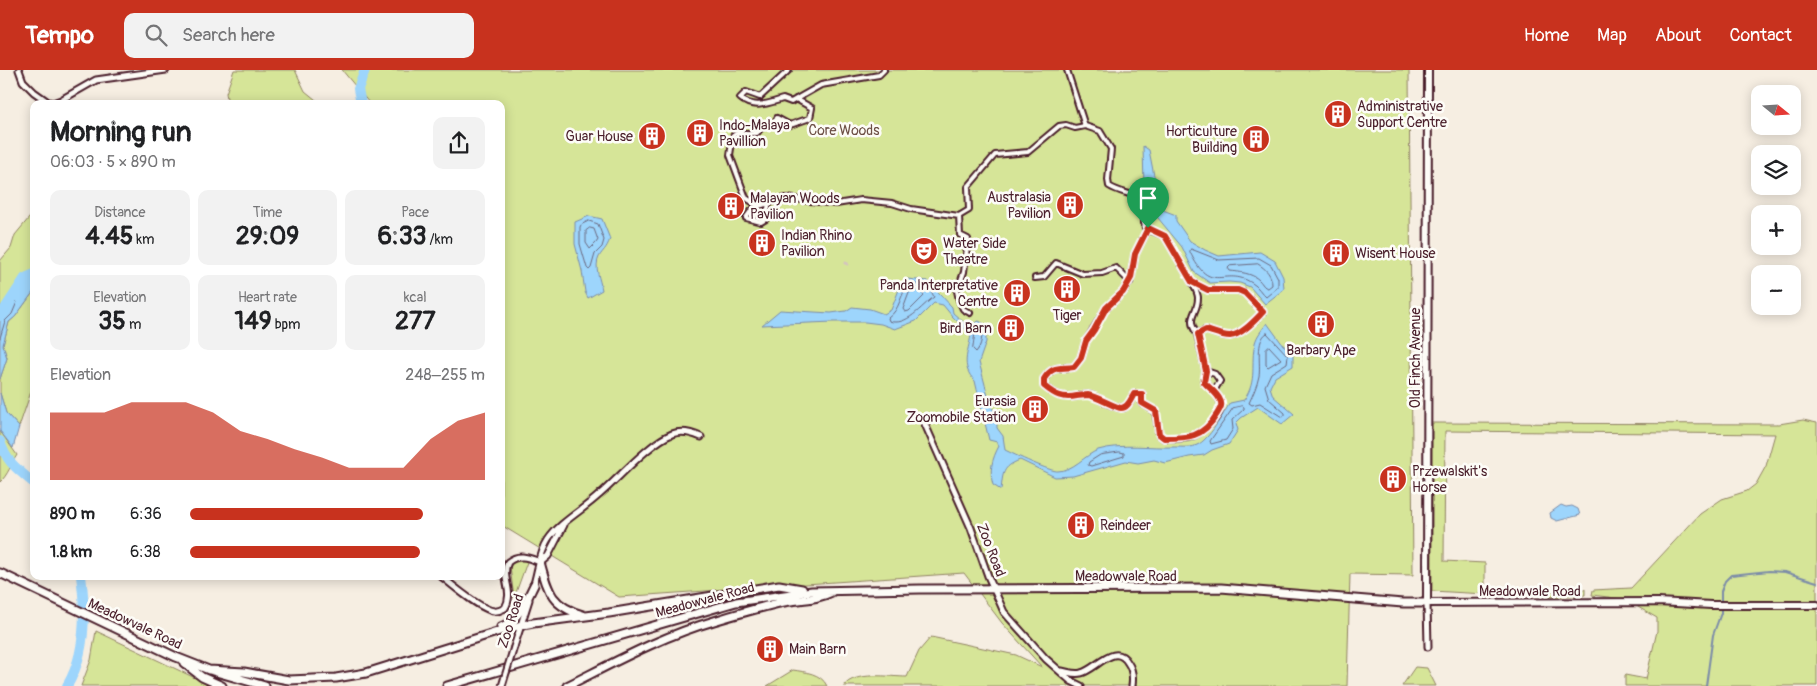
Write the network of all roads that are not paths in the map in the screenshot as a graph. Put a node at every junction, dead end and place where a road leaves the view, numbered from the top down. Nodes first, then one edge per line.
1 (19, 70) edge
2 (166, 70) edge
3 (789, 70) edge
4 (884, 70) edge
5 (1067, 70) edge
6 (1428, 70) edge
7 (796, 99) junction
8 (45, 100) edge
9 (61, 100) edge
10 (1085, 126) junction
11 (746, 198) junction
12 (769, 203) junction
13 (759, 206) junction
14 (751, 212) junction
15 (960, 216) junction
16 (1148, 228) junction
17 (1035, 278) dead end
18 (1130, 282) junction
19 (1192, 282) junction
20 (1208, 290) junction
21 (1198, 297) junction
22 (970, 313) dead end
23 (1198, 334) junction
24 (1206, 371) junction
25 (1214, 391) junction
26 (924, 422) dead end
27 (701, 436) dead end
28 (540, 562) junction
29 (0, 573) edge
30 (446, 580) edge
31 (534, 585) junction
32 (993, 588) junction
33 (834, 590) junction
34 (812, 591) junction
35 (1427, 603) junction
36 (1817, 605) edge
37 (586, 616) junction
38 (522, 625) junction
39 (466, 642) junction
40 (1428, 647) dead end
41 (176, 657) junction
42 (209, 670) junction
43 (1059, 670) junction
44 (222, 686) edge
45 (265, 686) edge
46 (446, 686) edge
47 (502, 686) edge
48 (568, 686) edge
49 (1081, 686) edge
50 (1132, 686) edge

1 - 8 street
2 - 9 street
3 - 7 street
4 - 7 street
5 - 10 street
6 - 35 street, Old Finch Avenue
7 - 11 street
10 - 15 street
10 - 16 street
11 - 13 street
11 - 14 street
12 - 13 street
12 - 14 street
12 - 15 street
13 - 14 street
15 - 22 street
16 - 18 street
16 - 19 street
17 - 18 street
18 - 25 street
19 - 20 street
19 - 21 street
20 - 21 street
20 - 23 street
21 - 23 street
23 - 24 street
24 - 25 street
24 - 25 street
26 - 32 street, Zoo Road
27 - 28 street, Zoo Road
28 - 30 street
28 - 31 street, Zoo Road
28 - 37 main road
29 - 41 main road, Meadowvale Road
31 - 38 street, Zoo Road
31 - 39 main road
32 - 33 main road, Meadowvale Road
32 - 35 main road, Meadowvale Road
32 - 43 street, Zoo Road
33 - 34 main road, Meadowvale Road
33 - 48 main road
34 - 37 main road
34 - 46 main road, Meadowvale Road
35 - 36 street, Meadowvale Road
35 - 40 street, Old Finch Avenue
37 - 38 main road
38 - 39 main road
38 - 47 street, Zoo Road, bridge
39 - 42 main road
41 - 42 main road, Meadowvale Road
41 - 44 main road
42 - 45 main road, Meadowvale Road
43 - 49 street, Zoo Road
43 - 50 street

